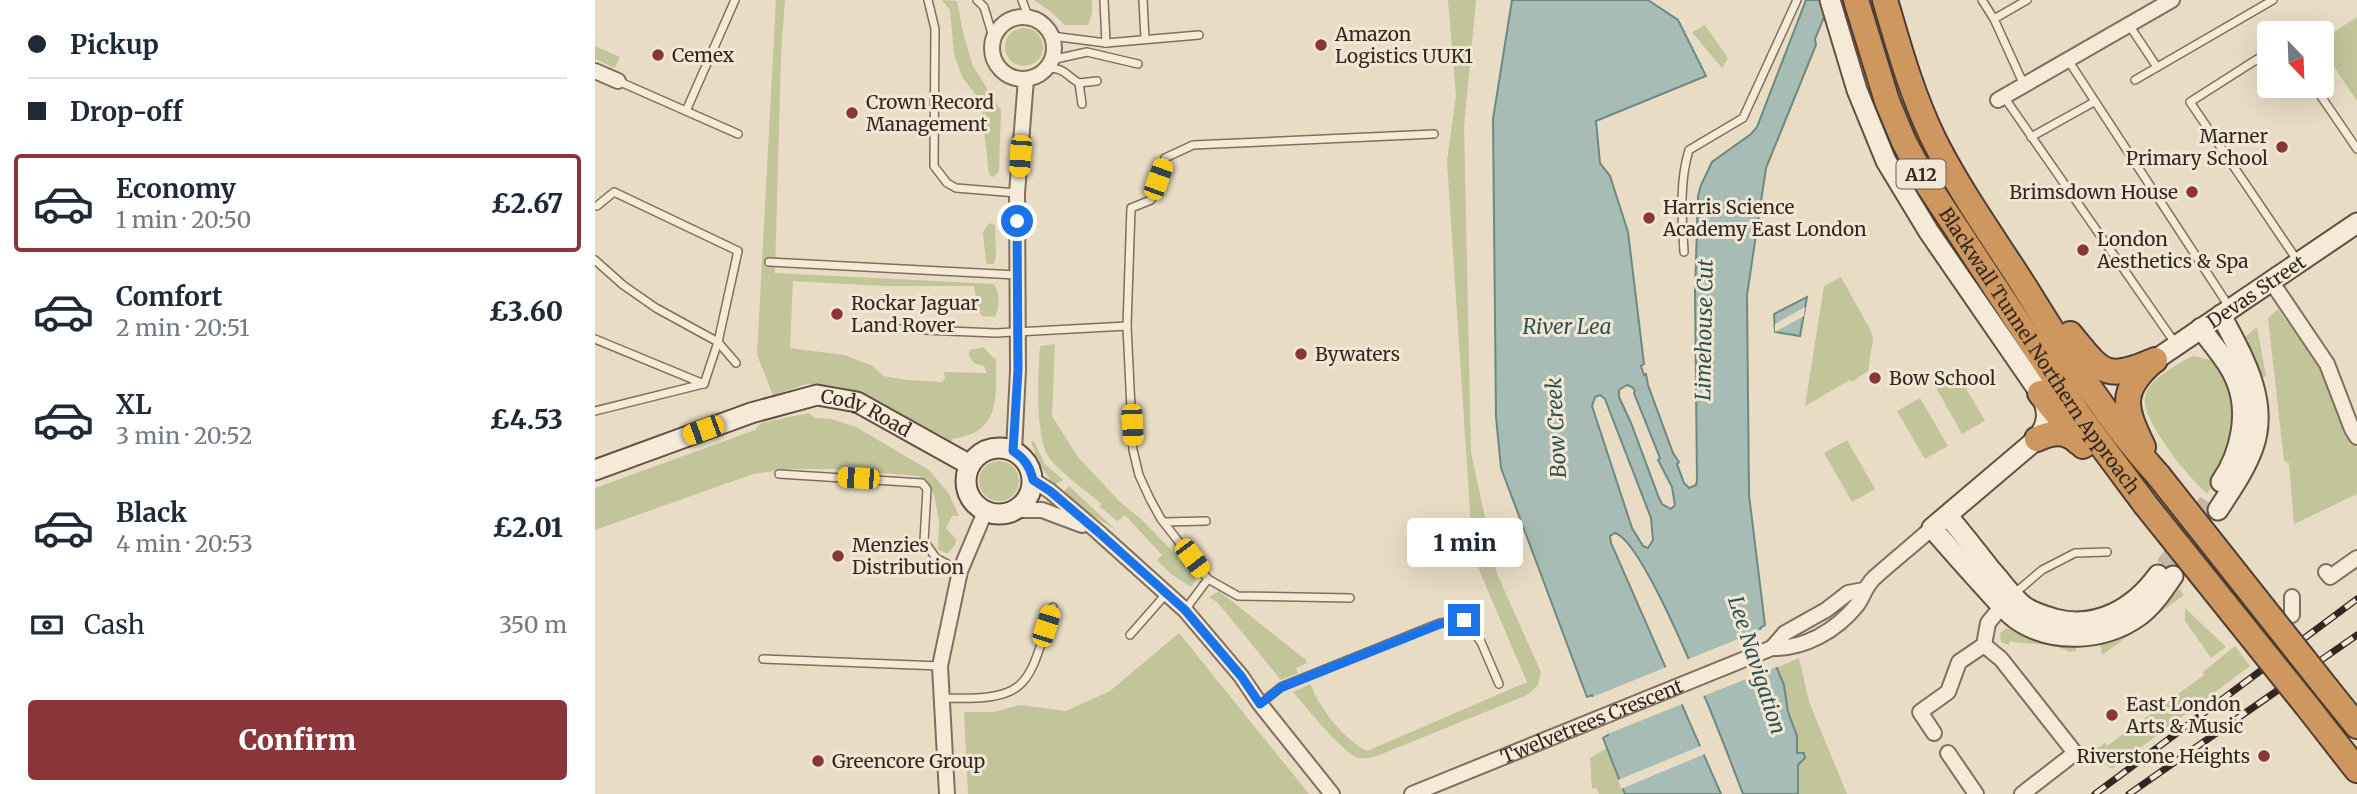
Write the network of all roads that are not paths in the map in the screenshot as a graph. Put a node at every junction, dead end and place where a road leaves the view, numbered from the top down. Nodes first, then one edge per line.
1 (735, 0) edge
2 (928, 0) edge
3 (977, 0) edge
4 (1022, 0) edge
5 (1104, 0) edge
6 (1143, 0) edge
7 (1797, 0) edge
8 (1830, 0) edge
9 (1856, 0) edge
10 (1885, 0) edge
11 (1982, 0) edge
12 (2027, 0) edge
13 (2172, 0) edge
14 (2273, 0) edge
15 (984, 4) edge
16 (1028, 16) junction
17 (1994, 19) junction
18 (2129, 25) junction
19 (1199, 35) dead end
20 (1052, 36) junction
21 (993, 37) junction
22 (1145, 39) junction
23 (1106, 43) junction
24 (2257, 59) edge
25 (2067, 60) junction
26 (1049, 64) junction
27 (1138, 64) dead end
28 (2157, 67) junction
29 (595, 71) edge
30 (1025, 79) junction
31 (2135, 80) dead end
32 (618, 81) joint
33 (1097, 81) dead end
34 (1079, 83) junction
35 (2024, 85) junction
36 (2001, 98) joint
37 (2323, 98) edge
38 (2094, 102) junction
39 (1081, 104) dead end
40 (686, 111) junction
41 (738, 134) dead end
42 (1434, 134) dead end
43 (2031, 138) junction
44 (2357, 149) edge
45 (1017, 194) junction
46 (596, 207) edge
47 (2357, 223) edge
48 (1684, 251) dead end
49 (2005, 256) junction
50 (595, 260) edge
51 (769, 262) dead end
52 (2299, 262) junction
53 (1017, 275) junction
54 (2271, 281) junction
55 (2226, 312) junction
56 (1127, 326) junction
57 (2201, 328) junction
58 (900, 329) dead end
59 (1019, 330) junction
60 (595, 339) edge
61 (718, 342) junction
62 (2177, 345) junction
63 (2155, 360) junction
64 (736, 363) dead end
65 (704, 384) junction
66 (2040, 393) junction
67 (595, 411) edge
68 (2357, 437) edge
69 (2037, 439) junction
70 (2082, 445) junction
71 (1013, 451) junction
72 (971, 465) junction
73 (595, 470) edge
74 (779, 474) dead end
75 (2158, 475) junction
76 (1033, 480) junction
77 (2145, 504) junction
78 (1016, 510) junction
79 (985, 512) junction
80 (1206, 521) dead end
81 (1164, 522) junction
82 (1940, 522) junction
83 (1097, 531) junction
84 (2107, 552) dead end
85 (2357, 558) edge
86 (960, 571) junction
87 (2169, 571) tunnel mouth
88 (2326, 572) dead end
89 (1208, 579) junction
90 (1864, 590) junction
91 (1167, 594) junction
92 (2292, 597) dead end
93 (1350, 598) dead end
94 (2006, 600) junction
95 (1052, 607) dead end
96 (1185, 610) junction
97 (2293, 615) dead end
98 (1130, 635) dead end
99 (1984, 645) junction
100 (1772, 648) junction
101 (763, 659) dead end
102 (940, 666) junction
103 (1499, 684) dead end
104 (942, 698) junction
105 (1260, 704) junction
106 (2357, 726) edge
107 (1934, 733) dead end
108 (1948, 753) dead end
109 (2357, 771) edge
110 (947, 794) edge
111 (1332, 794) edge
112 (1412, 794) edge
113 (1976, 794) edge
114 (2022, 794) edge

1 - 40 lane
2 - 45 lane
3 - 15 lane
4 - 16 lane
5 - 23 lane
6 - 22 lane
7 - 48 lane
8 - 66 street
9 - 77 highway, Blackwall Tunnel Northern Approach / A12
10 - 49 highway, Blackwall Tunnel Northern Approach / A12
11 - 17 lane
12 - 17 lane
13 - 18 street
14 - 28 lane
15 - 21 lane
16 - 20 street
16 - 21 street
17 - 35 lane
18 - 25 street
18 - 28 lane
19 - 22 lane
20 - 23 lane
20 - 26 street
21 - 30 street
22 - 23 lane
24 - 52 lane
25 - 35 street
25 - 38 lane
26 - 27 lane
26 - 30 street
26 - 34 lane
28 - 31 lane
29 - 32 street
30 - 45 street
32 - 40 lane
33 - 34 lane
34 - 39 lane
35 - 36 street
36 - 43 lane
37 - 44 lane
38 - 43 lane
38 - 55 lane
40 - 41 lane
42 - 56 lane
43 - 62 lane
45 - 53 street
46 - 61 lane
47 - 52 street, Devas Street
49 - 63 highway
49 - 75 highway, Blackwall Tunnel Northern Approach / A12
50 - 61 lane
51 - 53 lane
52 - 54 street, Devas Street
53 - 59 street
54 - 55 street, Devas Street
54 - 68 street
55 - 57 street, Devas Street
55 - 57 street
56 - 59 lane
56 - 81 lane
57 - 62 street, Devas Street
58 - 59 lane
59 - 71 street
60 - 65 lane
61 - 64 lane
61 - 65 lane
62 - 63 street, Devas Street
63 - 75 highway
65 - 67 lane
66 - 69 street
66 - 70 highway
69 - 70 highway
69 - 82 street, Twelvetrees Crescent
70 - 77 highway
71 - 72 street
71 - 76 street
72 - 73 street, Cody Road
72 - 79 street
74 - 86 lane
75 - 106 highway, Blackwall Tunnel Northern Approach / A12, bridge
76 - 78 street
76 - 83 street
77 - 109 highway, Blackwall Tunnel Northern Approach / A12, bridge
78 - 79 street
78 - 83 street
79 - 86 street
80 - 81 lane
81 - 89 lane
82 - 90 street, Twelvetrees Crescent
82 - 94 street
83 - 91 street
84 - 94 lane
85 - 88 street
86 - 102 street
87 - 94 street
89 - 93 lane
89 - 96 lane
90 - 100 street, Twelvetrees Crescent
90 - 100 street, Twelvetrees Crescent
91 - 96 street
91 - 98 lane
92 - 97 street
94 - 99 street
95 - 104 lane
96 - 105 street
99 - 107 street
99 - 114 street
100 - 112 street, Twelvetrees Crescent
101 - 102 lane
102 - 104 street
103 - 105 lane
104 - 110 street
105 - 111 street
108 - 113 street

